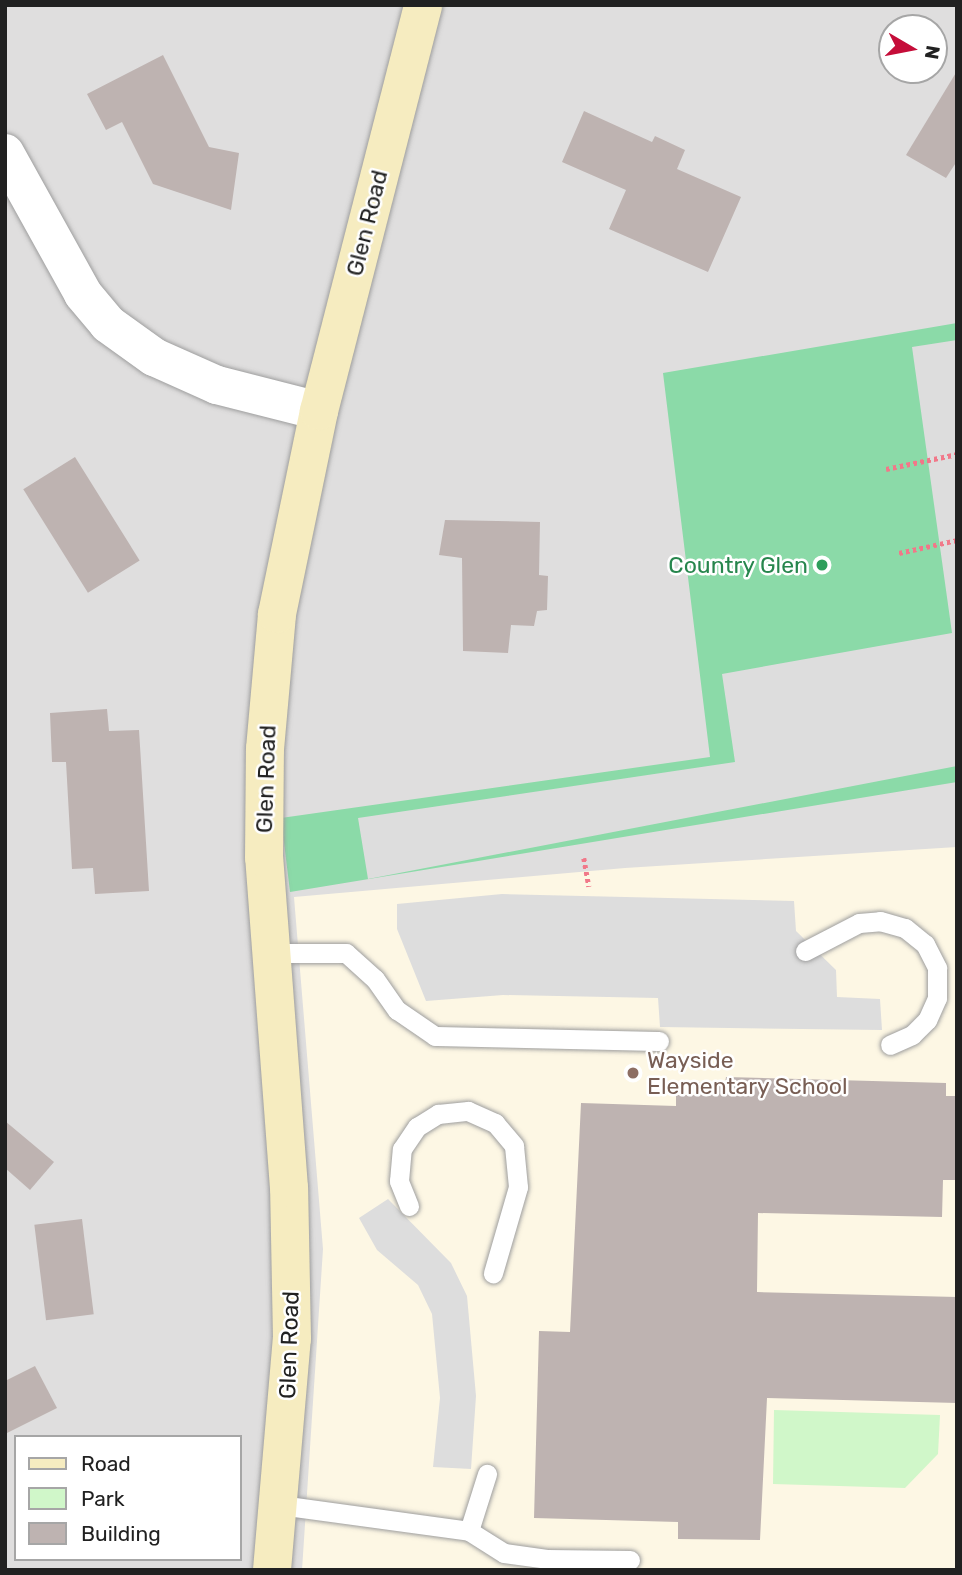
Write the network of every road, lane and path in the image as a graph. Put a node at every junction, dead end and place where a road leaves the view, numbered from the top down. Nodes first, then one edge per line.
1 (423, 5) edge
2 (5, 153) edge
3 (319, 411) junction
4 (957, 454) edge
5 (886, 469) dead end
6 (957, 540) edge
7 (900, 553) dead end
8 (584, 858) dead end
9 (589, 887) dead end
10 (805, 951) dead end
11 (270, 953) junction
12 (659, 1041) dead end
13 (890, 1045) dead end
14 (409, 1206) dead end
15 (493, 1273) dead end
16 (487, 1474) dead end
17 (280, 1505) junction
18 (469, 1531) junction
19 (630, 1560) dead end
20 (272, 1570) edge

1 - 3 main road, Glen Road
2 - 3 street
3 - 11 main road, Glen Road
4 - 5 path
6 - 7 path
8 - 9 path
10 - 13 lane
11 - 12 lane
11 - 17 main road, Glen Road
14 - 15 lane
16 - 18 lane
17 - 18 lane
17 - 20 main road, Glen Road
18 - 19 lane

